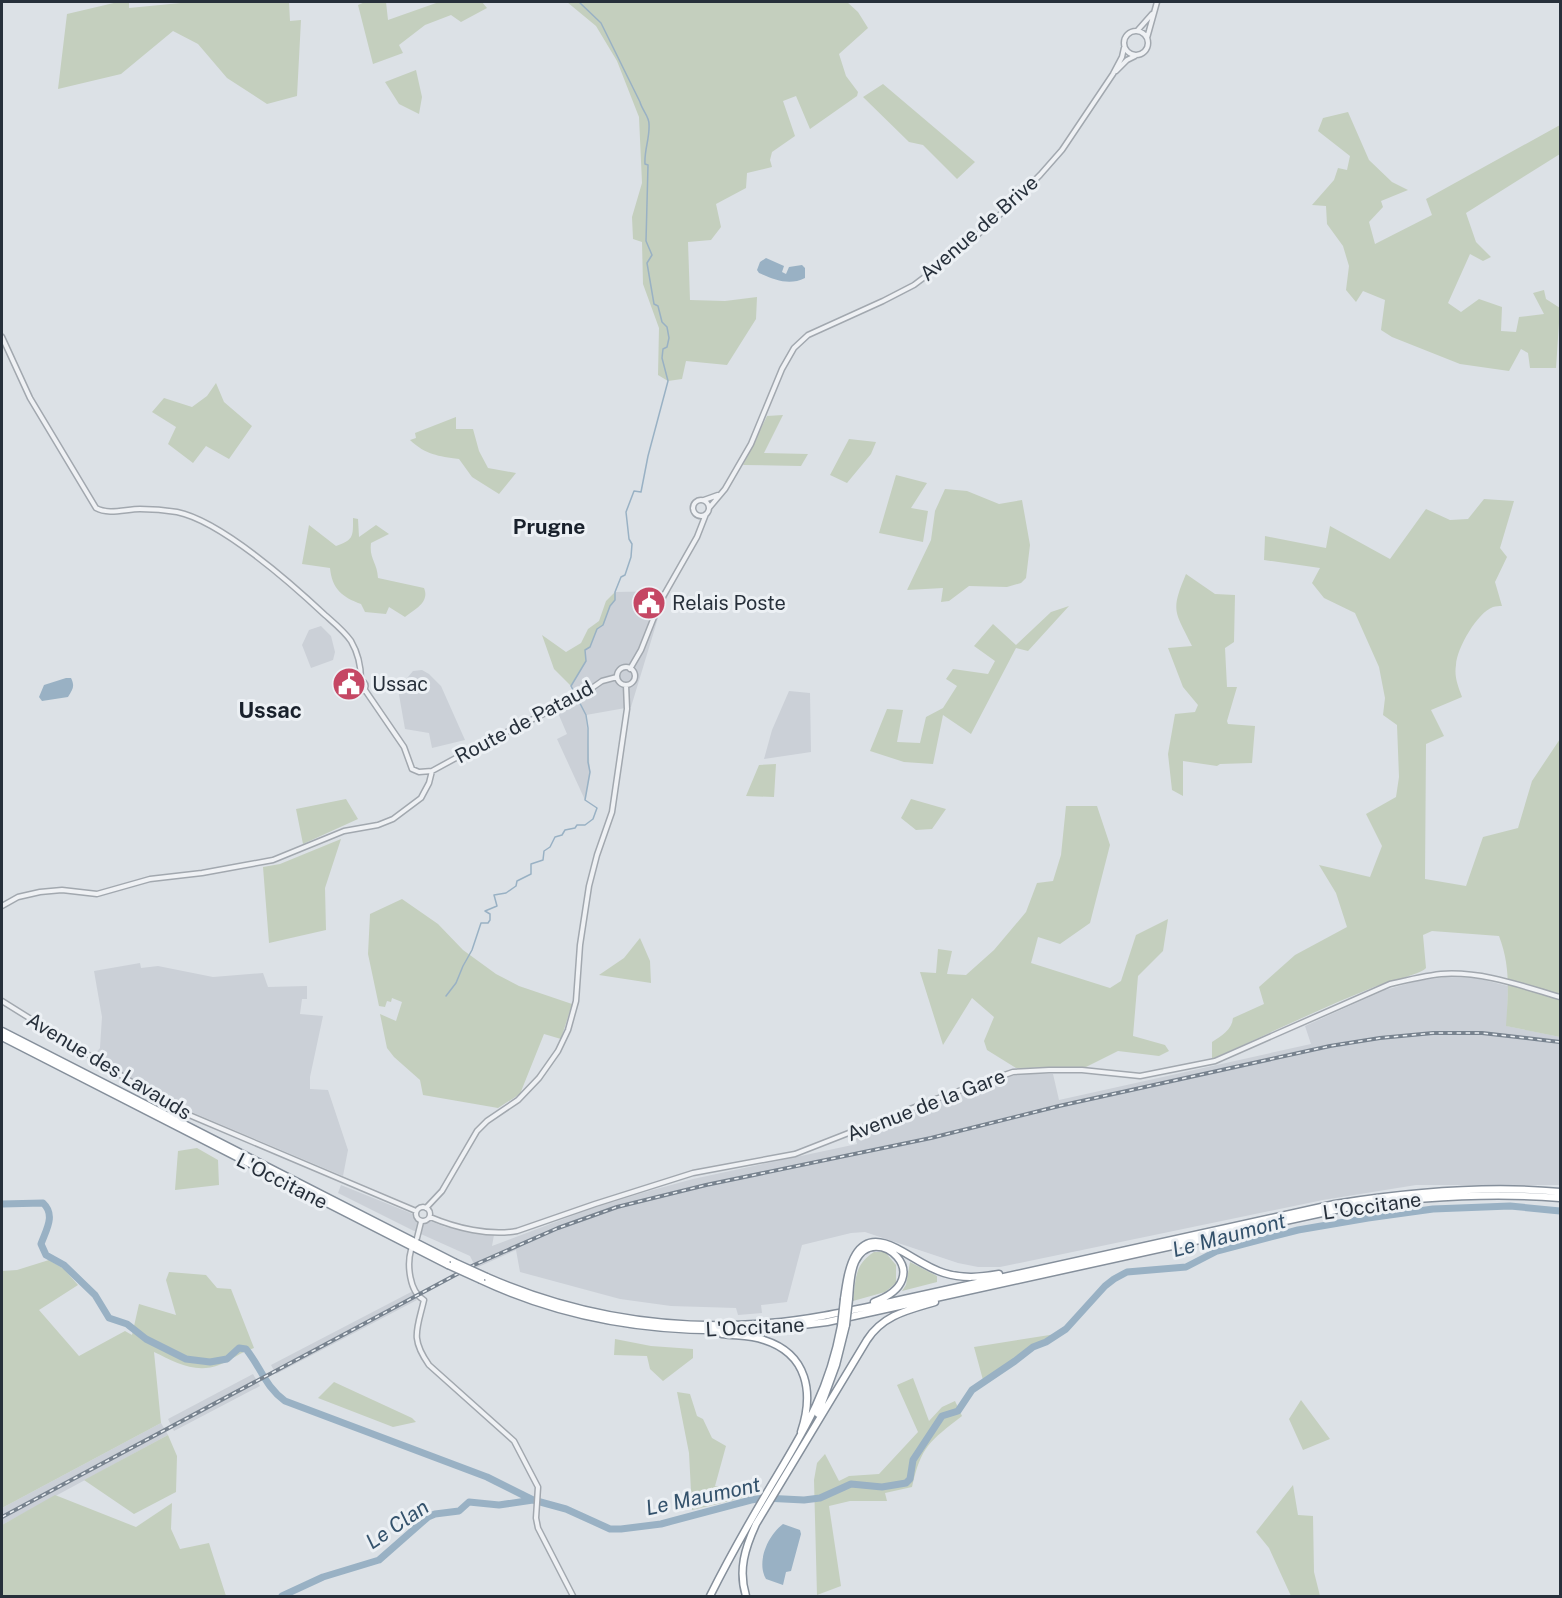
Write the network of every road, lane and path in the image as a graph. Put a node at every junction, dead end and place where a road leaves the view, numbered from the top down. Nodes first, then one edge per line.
1 (1157, 2) edge
2 (1152, 14) junction
3 (1137, 31) junction
4 (1147, 38) junction
5 (1124, 48) junction
6 (1135, 56) junction
7 (1113, 74) junction
8 (2, 337) edge
9 (722, 493) junction
10 (704, 500) junction
11 (709, 508) junction
12 (697, 514) junction
13 (706, 514) junction
14 (700, 528) junction
15 (630, 669) junction
16 (617, 677) junction
17 (361, 680) junction
18 (626, 685) junction
19 (364, 690) junction
20 (432, 771) junction
21 (2, 906) edge
22 (1560, 997) edge
23 (2, 1001) edge
24 (2, 1031) edge
25 (2, 1037) edge
26 (1560, 1192) edge
27 (1560, 1198) edge
28 (426, 1208) junction
29 (416, 1211) junction
30 (430, 1217) junction
31 (421, 1222) junction
32 (417, 1238) dead end
33 (411, 1250) dead end
34 (451, 1264) junction
35 (1026, 1272) junction
36 (484, 1279) junction
37 (985, 1287) junction
38 (847, 1299) junction
39 (850, 1311) junction
40 (698, 1331) junction
41 (813, 1418) junction
42 (802, 1441) junction
43 (758, 1515) junction
44 (573, 1596) edge
45 (710, 1596) edge
46 (746, 1596) edge

1 - 2 street
2 - 3 street
2 - 4 street
3 - 4 street
3 - 5 street
4 - 6 street
5 - 6 street
5 - 7 street
6 - 7 street
7 - 9 street, Avenue de Brive
8 - 17 street
9 - 10 street
9 - 11 street, Avenue de Brive
10 - 11 street
10 - 12 street
11 - 13 street
12 - 13 street
12 - 14 street
13 - 14 street
14 - 15 street
15 - 16 street
15 - 18 street
16 - 18 street
16 - 20 street, Route de Pataud
17 - 19 street
17 - 19 street
18 - 28 street
19 - 20 street
20 - 21 street
22 - 30 street, Avenue de la Gare
23 - 29 street, Avenue des Lavauds
24 - 34 highway, L'Occitane
25 - 34 highway, L'Occitane
26 - 35 highway, L'Occitane
27 - 37 highway, L'Occitane
28 - 29 street
28 - 30 street
29 - 31 street
30 - 31 street
31 - 32 street
33 - 44 street
34 - 36 highway, L'Occitane, bridge
35 - 38 highway
35 - 39 highway, L'Occitane
36 - 39 highway, L'Occitane
36 - 40 highway, L'Occitane
37 - 40 highway, L'Occitane
37 - 41 highway
38 - 39 highway
38 - 41 highway, bridge
40 - 41 highway
41 - 42 highway
41 - 42 highway
42 - 43 highway
43 - 45 highway
43 - 46 highway

